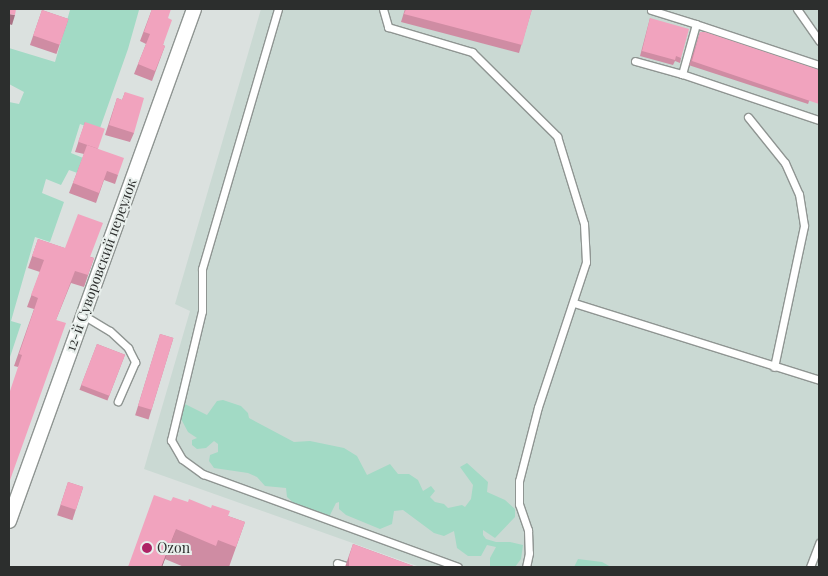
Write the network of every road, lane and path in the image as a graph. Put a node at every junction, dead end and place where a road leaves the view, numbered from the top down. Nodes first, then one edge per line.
1 (194, 9) edge
2 (278, 9) edge
3 (383, 9) edge
4 (798, 9) edge
5 (651, 10) dead end
6 (696, 24) junction
7 (819, 41) edge
8 (635, 61) dead end
9 (819, 65) edge
10 (682, 74) junction
11 (748, 117) dead end
12 (819, 120) edge
13 (574, 303) junction
14 (83, 315) junction
15 (774, 367) junction
16 (819, 380) edge
17 (118, 401) dead end
18 (9, 521) edge
19 (819, 543) edge
20 (337, 563) dead end
21 (349, 567) edge
22 (458, 567) edge
23 (526, 567) edge
24 (810, 567) edge

1 - 14 street, 12-й Суворовский переулок
2 - 22 lane
3 - 13 lane
4 - 7 lane
5 - 6 lane
6 - 9 lane
6 - 10 lane
8 - 10 lane
10 - 12 lane
11 - 15 lane
13 - 15 lane
13 - 23 lane
14 - 17 lane
14 - 18 street, 12-й Суворовский переулок
15 - 16 lane
19 - 24 lane
20 - 21 lane

